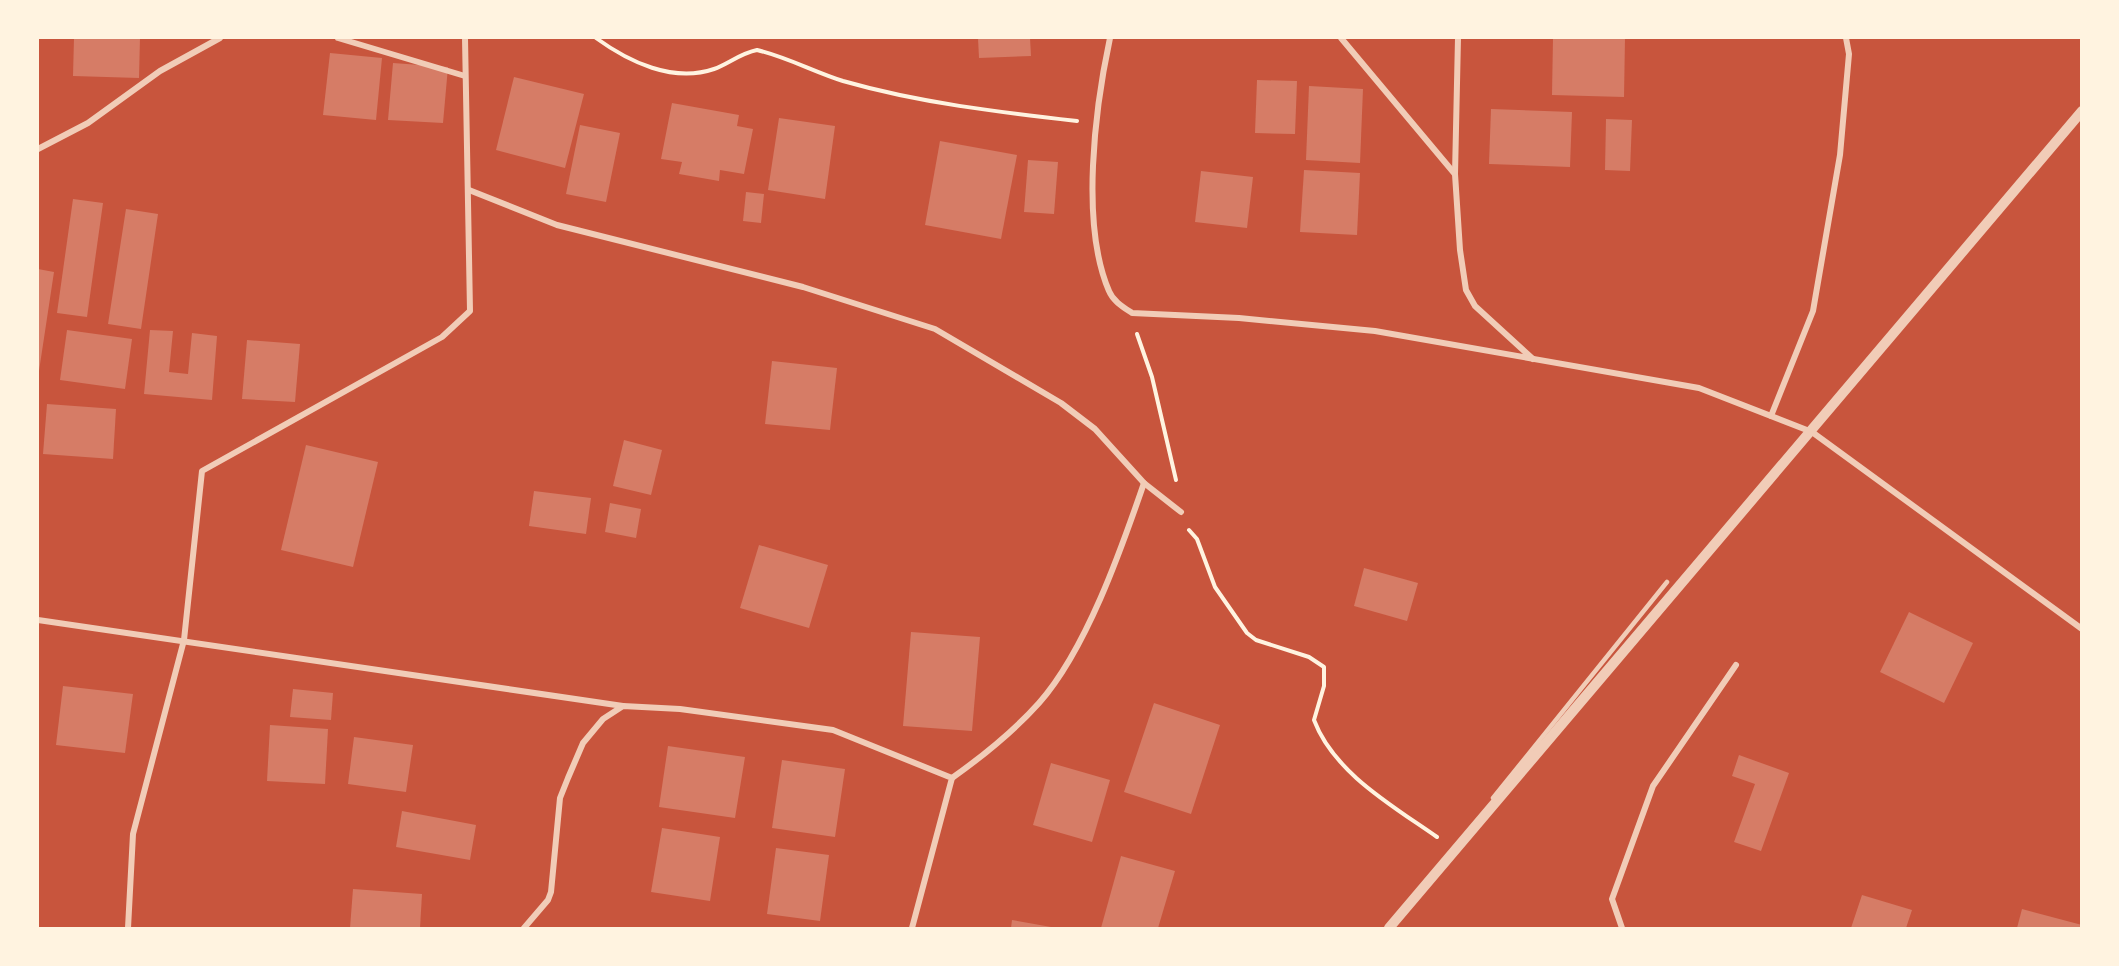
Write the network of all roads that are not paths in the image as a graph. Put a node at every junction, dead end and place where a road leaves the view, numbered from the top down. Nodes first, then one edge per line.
1 (220, 38) edge
2 (338, 38) edge
3 (465, 38) edge
4 (1110, 38) edge
5 (1341, 38) edge
6 (1458, 38) edge
7 (1846, 38) edge
8 (465, 76) junction
9 (2082, 111) edge
10 (38, 149) edge
11 (1455, 174) junction
12 (469, 190) junction
13 (1533, 359) junction
14 (1771, 416) junction
15 (1812, 432) junction
16 (1144, 483) junction
17 (1181, 512) road end
18 (1667, 582) dead end
19 (38, 620) edge
20 (2082, 629) edge
21 (183, 640) junction
22 (1736, 665) dead end
23 (623, 706) junction
24 (952, 778) junction
25 (128, 928) edge
26 (525, 928) edge
27 (912, 928) edge
28 (1388, 928) edge
29 (1622, 928) edge

1 - 10 street
2 - 8 street
3 - 8 street
4 - 13 street
5 - 11 street
6 - 11 street
7 - 14 street
8 - 12 street
9 - 15 street
11 - 13 street
12 - 16 street
12 - 21 street
13 - 14 street
14 - 15 street
15 - 20 street
15 - 28 street
16 - 17 street
16 - 24 street
18 - 28 lane
19 - 21 street
21 - 23 street
21 - 25 street
22 - 29 street
23 - 24 street
23 - 26 street
24 - 27 street

